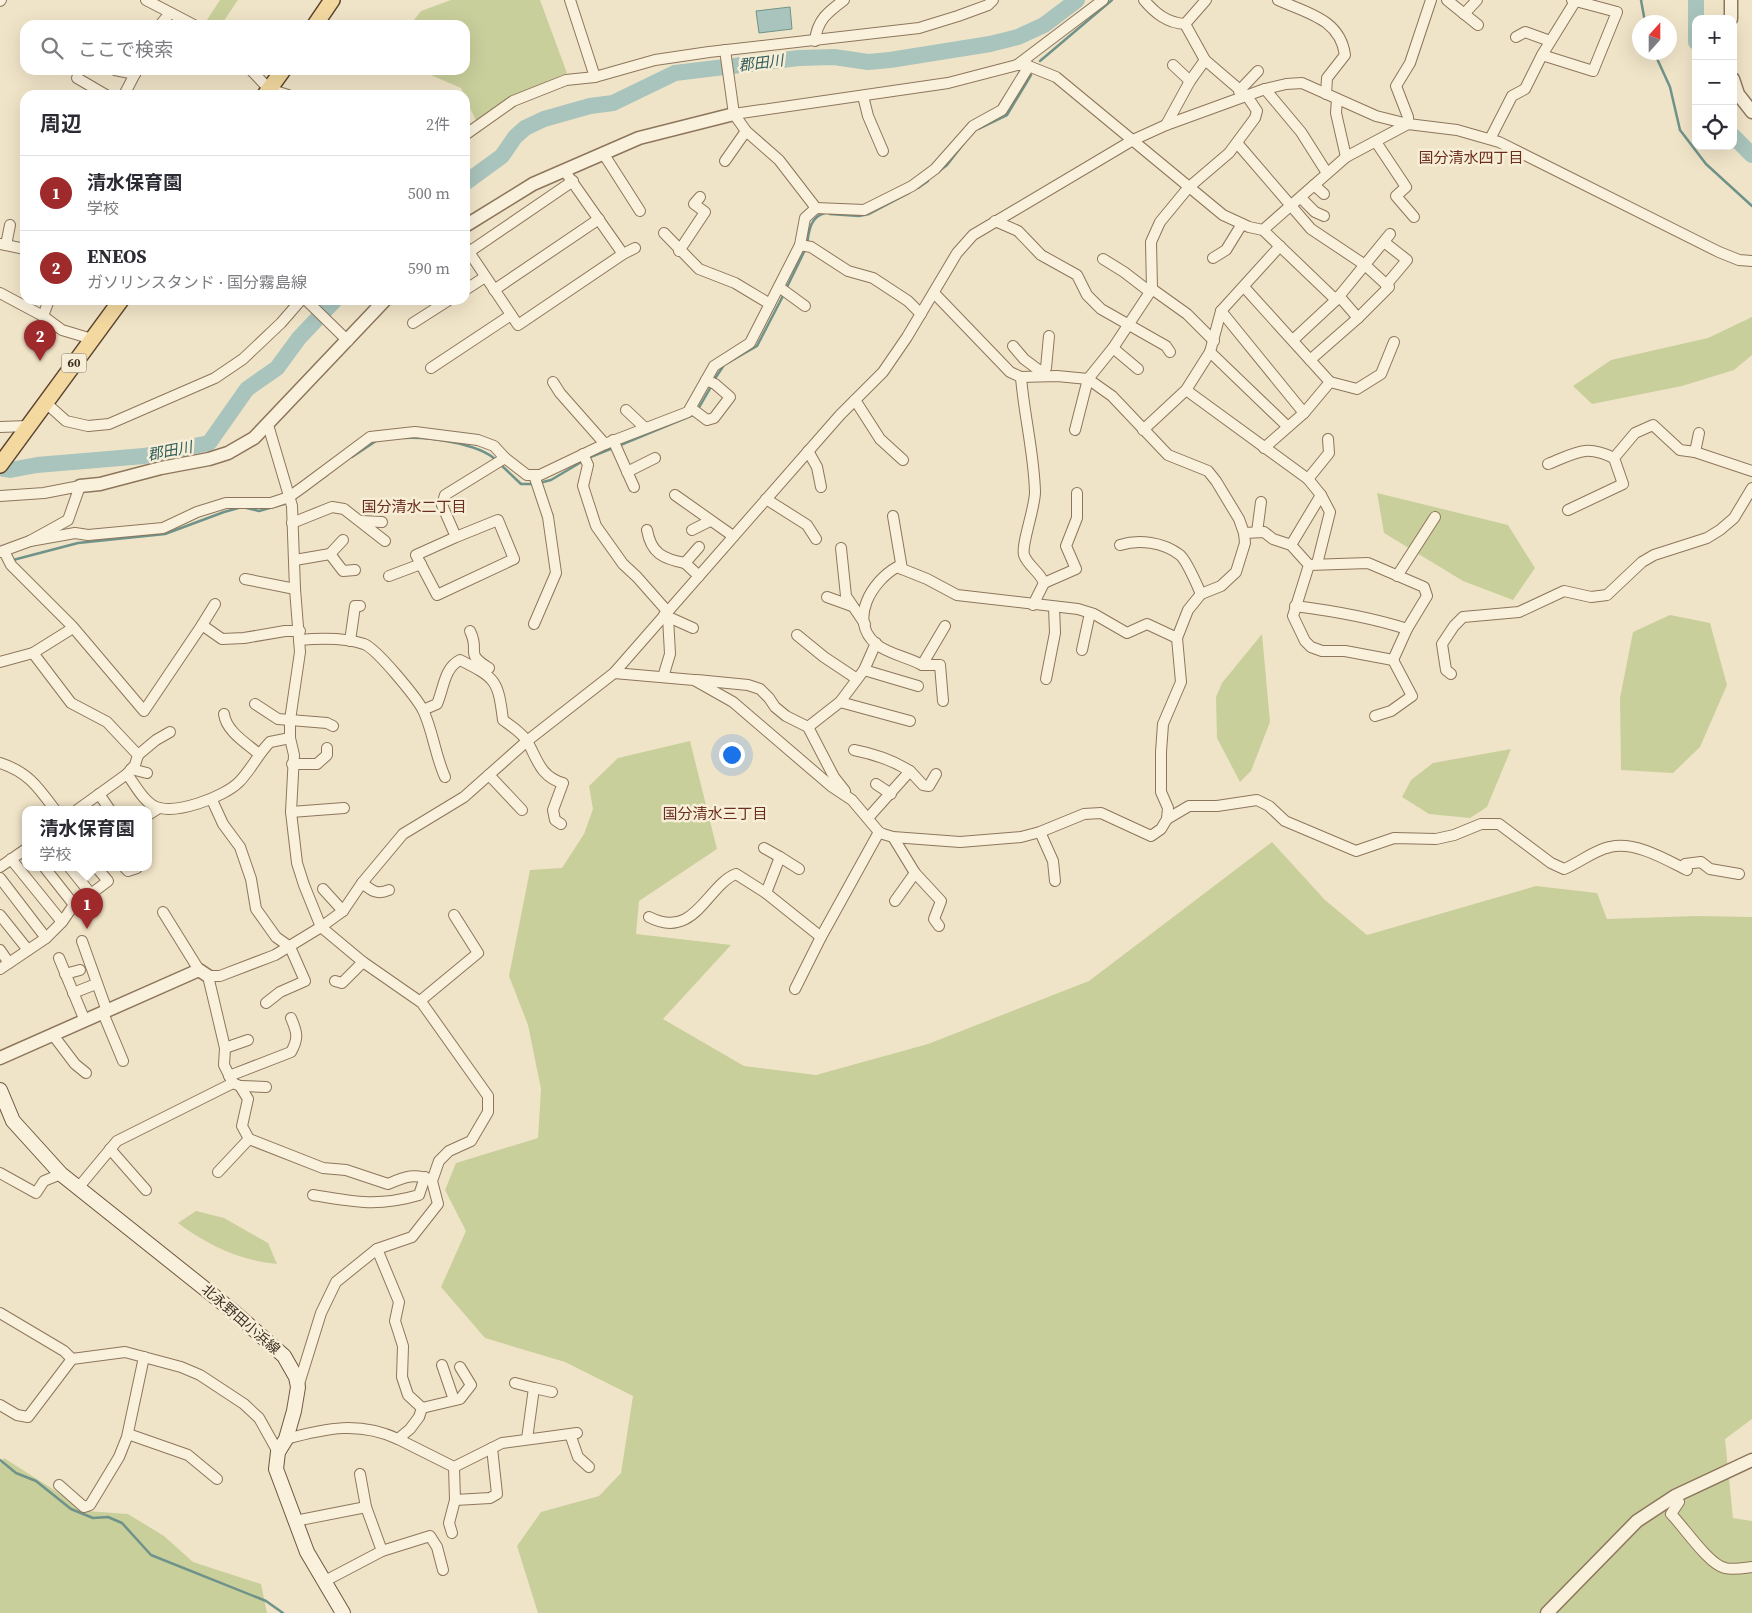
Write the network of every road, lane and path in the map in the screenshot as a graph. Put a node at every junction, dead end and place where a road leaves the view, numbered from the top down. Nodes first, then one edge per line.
1 (146, 0) edge
2 (332, 0) edge
3 (570, 0) edge
4 (844, 0) edge
5 (1102, 0) edge
6 (1144, 0) edge
7 (1206, 0) edge
8 (1278, 0) edge
9 (1431, 0) edge
10 (1447, 0) edge
11 (1477, 0) edge
12 (1574, 0) edge
13 (1731, 0) edge
14 (989, 2) edge
15 (170, 13) junction
16 (1464, 14) junction
17 (1731, 15) edge
18 (164, 20) edge
19 (184, 20) edge
20 (318, 20) edge
21 (1185, 24) junction
22 (1478, 26) dead end
23 (1516, 37) dead end
24 (1550, 40) junction
25 (816, 41) junction
26 (725, 52) junction
27 (1542, 55) junction
28 (1205, 60) junction
29 (1017, 65) junction
30 (1173, 65) dead end
31 (1029, 66) junction
32 (1258, 71) dead end
33 (134, 75) edge
34 (255, 75) edge
35 (279, 75) edge
36 (595, 77) junction
37 (77, 78) dead end
38 (1190, 81) junction
39 (1266, 89) junction
40 (97, 90) edge
41 (127, 90) edge
42 (266, 90) edge
43 (268, 90) edge
44 (1737, 91) edge
45 (1243, 93) junction
46 (1326, 94) junction
47 (862, 96) junction
48 (1336, 98) junction
49 (734, 112) junction
50 (1752, 112) edge
51 (1408, 124) junction
52 (1166, 125) junction
53 (470, 131) edge
54 (746, 131) junction
55 (1490, 139) junction
56 (1133, 140) junction
57 (1376, 142) junction
58 (1237, 144) junction
59 (883, 151) dead end
60 (603, 153) junction
61 (1346, 156) junction
62 (725, 162) dead end
63 (564, 170) junction
64 (1327, 173) junction
65 (573, 181) junction
66 (1314, 185) junction
67 (1188, 188) junction
68 (1324, 194) dead end
69 (700, 197) dead end
70 (1301, 198) junction
71 (816, 208) junction
72 (1290, 208) junction
73 (640, 211) dead end
74 (1324, 216) dead end
75 (1414, 216) dead end
76 (599, 219) junction
77 (995, 221) junction
78 (470, 223) edge
79 (1242, 224) junction
80 (10, 226) dead end
81 (1263, 230) junction
82 (664, 233) dead end
83 (3, 245) edge
84 (805, 246) junction
85 (1280, 246) junction
86 (470, 247) edge
87 (20, 248) edge
88 (635, 248) dead end
89 (679, 251) junction
90 (470, 254) edge
91 (623, 254) junction
92 (1213, 258) dead end
93 (1103, 259) dead end
94 (1752, 261) edge
95 (1365, 265) junction
96 (485, 276) junction
97 (1386, 285) junction
98 (470, 286) edge
99 (1244, 287) junction
100 (780, 288) junction
101 (494, 290) junction
102 (1151, 291) junction
103 (0, 293) edge
104 (934, 293) junction
105 (1337, 298) junction
106 (20, 304) edge
107 (770, 304) junction
108 (22, 305) edge
109 (47, 305) edge
110 (117, 305) edge
111 (297, 305) edge
112 (311, 305) edge
113 (380, 305) edge
114 (441, 305) edge
115 (804, 306) dead end
116 (1220, 311) junction
117 (921, 314) junction
118 (511, 315) junction
119 (43, 316) junction
120 (1358, 318) junction
121 (413, 323) dead end
122 (1129, 324) junction
123 (1049, 336) dead end
124 (92, 339) junction
125 (1293, 340) junction
126 (348, 341) junction
127 (1214, 341) junction
128 (1394, 342) dead end
129 (1013, 346) dead end
130 (1113, 348) junction
131 (1170, 352) dead end
132 (1210, 352) junction
133 (1310, 360) junction
134 (431, 368) dead end
135 (1138, 369) dead end
136 (1041, 374) junction
137 (1021, 377) junction
138 (1088, 379) junction
139 (553, 382) dead end
140 (710, 382) junction
141 (1330, 382) junction
142 (1186, 390) junction
143 (855, 400) junction
144 (46, 403) junction
145 (692, 408) junction
146 (626, 410) dead end
147 (1304, 413) junction
148 (268, 425) junction
149 (28, 426) junction
150 (1287, 426) junction
151 (0, 427) edge
152 (644, 427) junction
153 (1075, 430) dead end
154 (1143, 430) junction
155 (1700, 433) dead end
156 (1328, 439) dead end
157 (611, 442) junction
158 (1264, 448) junction
159 (808, 451) junction
160 (1695, 452) junction
161 (584, 454) junction
162 (655, 458) dead end
163 (1614, 458) junction
164 (903, 460) dead end
165 (500, 461) junction
166 (1548, 464) dead end
167 (0, 465) edge
168 (1752, 471) edge
169 (627, 472) junction
170 (534, 476) junction
171 (1308, 479) junction
172 (80, 486) junction
173 (634, 487) dead end
174 (821, 487) dead end
175 (1752, 488) edge
176 (1077, 493) dead end
177 (675, 495) dead end
178 (1321, 495) junction
179 (0, 496) edge
180 (766, 499) junction
181 (290, 501) junction
182 (1261, 502) dead end
183 (1568, 510) dead end
184 (892, 516) dead end
185 (1435, 517) dead end
186 (361, 521) junction
187 (710, 521) junction
188 (382, 522) dead end
189 (292, 523) junction
190 (647, 530) dead end
191 (692, 530) dead end
192 (1258, 532) junction
193 (1244, 533) junction
194 (733, 536) junction
195 (456, 537) junction
196 (816, 539) dead end
197 (343, 540) dead end
198 (30, 541) junction
199 (385, 541) dead end
200 (1120, 545) dead end
201 (1291, 545) junction
202 (699, 547) dead end
203 (841, 548) dead end
204 (330, 554) junction
205 (5, 556) edge
206 (295, 560) junction
207 (685, 562) junction
208 (421, 564) junction
209 (1313, 564) junction
210 (902, 569) junction
211 (355, 570) dead end
212 (389, 576) dead end
213 (699, 576) junction
214 (1397, 576) junction
215 (245, 580) dead end
216 (1044, 583) junction
217 (295, 589) junction
218 (1201, 594) junction
219 (827, 597) dead end
220 (215, 604) dead end
221 (1033, 605) junction
222 (360, 606) dead end
223 (852, 606) junction
224 (1295, 606) junction
225 (1054, 607) junction
226 (1090, 613) junction
227 (667, 614) junction
228 (534, 624) dead end
229 (865, 624) junction
230 (202, 625) junction
231 (945, 626) dead end
232 (74, 628) junction
233 (693, 628) dead end
234 (1407, 629) junction
235 (470, 631) dead end
236 (797, 634) dead end
237 (299, 636) junction
238 (1177, 638) junction
239 (350, 641) junction
240 (876, 644) junction
241 (1082, 650) dead end
242 (33, 653) junction
243 (1393, 660) junction
244 (0, 662) edge
245 (922, 665) junction
246 (864, 670) junction
247 (614, 673) junction
248 (1451, 674) dead end
249 (663, 677) junction
250 (857, 679) junction
251 (1046, 679) dead end
252 (694, 680) junction
253 (918, 686) dead end
254 (499, 690) junction
255 (943, 701) dead end
256 (840, 702) junction
257 (255, 704) dead end
258 (423, 710) junction
259 (224, 714) dead end
260 (1375, 716) dead end
261 (290, 720) junction
262 (910, 721) dead end
263 (333, 726) dead end
264 (808, 727) junction
265 (170, 732) dead end
266 (290, 738) junction
267 (527, 741) junction
268 (327, 748) dead end
269 (854, 750) dead end
270 (259, 754) junction
271 (138, 755) junction
272 (0, 763) edge
273 (292, 764) junction
274 (129, 771) junction
275 (910, 771) junction
276 (147, 773) dead end
277 (936, 774) dead end
278 (489, 775) junction
279 (445, 776) dead end
280 (876, 784) dead end
281 (99, 794) junction
282 (891, 794) junction
283 (212, 800) junction
284 (852, 800) junction
285 (52, 806) edge
286 (84, 806) edge
287 (107, 806) edge
288 (159, 808) junction
289 (344, 808) dead end
290 (522, 810) dead end
291 (152, 812) edge
292 (291, 812) junction
293 (868, 818) junction
294 (1167, 819) junction
295 (561, 824) dead end
296 (879, 832) junction
297 (1040, 832) junction
298 (893, 837) junction
299 (764, 848) dead end
300 (22, 852) edge
301 (780, 857) junction
302 (12, 859) junction
303 (0, 867) edge
304 (799, 869) dead end
305 (47, 871) edge
306 (72, 871) edge
307 (99, 871) edge
308 (915, 873) junction
309 (1739, 874) dead end
310 (0, 878) edge
311 (1056, 881) dead end
312 (362, 883) junction
313 (323, 889) dead end
314 (390, 890) dead end
315 (766, 893) junction
316 (91, 894) junction
317 (895, 901) dead end
318 (75, 906) junction
319 (343, 911) junction
320 (163, 912) dead end
321 (0, 915) edge
322 (454, 915) dead end
323 (650, 917) dead end
324 (62, 922) junction
325 (939, 926) dead end
326 (321, 927) junction
327 (821, 937) junction
328 (46, 938) junction
329 (82, 941) dead end
330 (290, 947) junction
331 (0, 950) edge
332 (28, 950) junction
333 (58, 958) dead end
334 (364, 962) junction
335 (9, 963) junction
336 (0, 969) edge
337 (80, 970) dead end
338 (204, 973) junction
339 (65, 974) junction
340 (335, 981) dead end
341 (96, 984) junction
342 (795, 989) dead end
343 (73, 993) junction
344 (420, 1001) junction
345 (266, 1002) dead end
346 (105, 1012) junction
347 (290, 1018) dead end
348 (85, 1021) junction
349 (53, 1035) junction
350 (248, 1040) dead end
351 (225, 1048) junction
352 (0, 1058) edge
353 (123, 1061) dead end
354 (86, 1073) dead end
355 (234, 1082) junction
356 (266, 1087) dead end
357 (0, 1090) edge
358 (3, 1108) edge
359 (249, 1139) junction
360 (110, 1149) junction
361 (218, 1172) dead end
362 (0, 1173) edge
363 (61, 1174) junction
364 (428, 1179) junction
365 (78, 1188) junction
366 (146, 1190) dead end
367 (313, 1195) dead end
368 (377, 1249) junction
369 (0, 1313) edge
370 (144, 1358) junction
371 (72, 1359) junction
372 (442, 1365) dead end
373 (460, 1367) dead end
374 (515, 1383) dead end
375 (298, 1388) junction
376 (534, 1388) junction
377 (552, 1392) dead end
378 (454, 1400) junction
379 (0, 1405) edge
380 (422, 1408) junction
381 (128, 1434) junction
382 (286, 1439) junction
383 (398, 1439) junction
384 (527, 1439) junction
385 (492, 1448) junction
386 (278, 1452) junction
387 (1752, 1460) edge
388 (454, 1466) junction
389 (589, 1467) dead end
390 (360, 1474) dead end
391 (217, 1479) dead end
392 (59, 1485) dead end
393 (1675, 1496) junction
394 (455, 1500) junction
395 (366, 1507) junction
396 (295, 1522) junction
397 (452, 1533) dead end
398 (382, 1551) junction
399 (1752, 1568) edge
400 (444, 1570) dead end
401 (325, 1581) junction
402 (343, 1613) edge
403 (1547, 1613) edge

1 - 15 street
2 - 20 main road
3 - 36 street
4 - 25 street
5 - 29 street
6 - 21 street
7 - 21 street
8 - 46 street
9 - 51 street
10 - 16 street
11 - 16 street
12 - 24 street
12 - 27 street
13 - 17 street
14 - 25 street
15 - 18 street
15 - 19 street
16 - 22 street
21 - 28 street
23 - 24 street
24 - 27 street
25 - 26 street
26 - 36 street
26 - 49 street
27 - 55 street
28 - 38 street
28 - 45 street
29 - 31 street
29 - 47 street
30 - 38 street
31 - 56 street
31 - 71 street
32 - 45 street
33 - 41 street
34 - 42 street
35 - 43 main road
36 - 53 street
37 - 40 street
38 - 52 street
39 - 45 street
39 - 46 street
39 - 64 street
44 - 50 street
45 - 52 street
45 - 58 street
46 - 48 street
47 - 49 street
47 - 59 street
48 - 51 street
48 - 61 street
49 - 54 street
49 - 60 street
51 - 55 street
51 - 57 street
52 - 56 street
54 - 62 street
54 - 71 street
55 - 94 street
56 - 67 street
56 - 77 street
57 - 61 street
57 - 75 street
58 - 67 street
58 - 72 street
60 - 63 street
60 - 73 street
61 - 64 street
63 - 65 street
63 - 78 street
64 - 66 street
65 - 76 street
65 - 86 street
66 - 68 street
66 - 70 street
67 - 79 street
67 - 102 street
69 - 89 street
70 - 72 street
70 - 74 street
71 - 84 street
72 - 81 street
72 - 95 street
76 - 91 street
76 - 101 street
77 - 104 street
77 - 122 street
79 - 81 street
79 - 92 street
80 - 83 street
81 - 85 street
82 - 89 street
83 - 87 street
84 - 100 street
84 - 117 street
85 - 99 street
85 - 105 street
88 - 91 street
89 - 107 street
90 - 96 street
91 - 118 street
93 - 102 street
95 - 97 street
95 - 97 street
95 - 105 street
96 - 98 street
96 - 101 street
97 - 120 street
99 - 116 street
99 - 125 street
100 - 107 street
100 - 115 street
101 - 118 street
102 - 122 street
102 - 127 street
103 - 106 street
104 - 117 street
104 - 137 street
105 - 120 street
105 - 125 street
107 - 140 street
108 - 119 street
109 - 119 street
110 - 124 main road, 60
111 - 144 street
112 - 126 street
113 - 126 street
114 - 121 street
116 - 127 street
116 - 147 street
117 - 143 street
118 - 134 street
119 - 124 street
120 - 133 street
122 - 130 street
122 - 131 street
123 - 136 street
124 - 144 main road, 60
125 - 133 street
126 - 148 street
127 - 132 street
128 - 141 street
129 - 136 street
130 - 135 street
130 - 138 street
132 - 142 street
132 - 150 street
133 - 141 street
136 - 137 street
136 - 138 street
137 - 216 street
138 - 153 street
138 - 154 street
139 - 157 street
140 - 145 street
140 - 145 street
141 - 147 street
142 - 154 street
142 - 158 street
143 - 159 street
143 - 164 street
144 - 149 main road, 60
145 - 152 street
146 - 152 street
147 - 150 street
148 - 172 street
148 - 181 street
149 - 151 street
149 - 167 main road, 60
150 - 158 street
152 - 157 street
154 - 193 street
155 - 160 street
156 - 171 street
157 - 161 street
157 - 169 street
158 - 171 street
159 - 174 street
159 - 180 street
160 - 163 street
160 - 168 street
161 - 170 street
161 - 227 street
162 - 169 street
163 - 166 street
163 - 183 street
165 - 170 street
165 - 181 street
165 - 195 street
169 - 173 street
170 - 228 street
171 - 178 street
172 - 179 street
172 - 198 street
175 - 248 street
176 - 216 street
177 - 187 street
178 - 201 street
178 - 209 street
180 - 194 street
180 - 196 street
181 - 189 street
181 - 198 street
182 - 192 street
184 - 210 street
185 - 214 street
186 - 188 street
186 - 189 street
186 - 199 street
187 - 191 street
187 - 194 street
189 - 206 street
190 - 207 street
192 - 193 street
192 - 201 street
193 - 218 street
194 - 213 street
195 - 208 street
195 - 208 street
197 - 204 street
198 - 205 street
200 - 218 street
201 - 209 street
202 - 207 street
203 - 223 street
204 - 206 street
204 - 211 street
205 - 232 street
206 - 217 street
207 - 213 street
208 - 212 street
209 - 214 street
209 - 224 street
210 - 221 street
210 - 229 street
213 - 227 street
214 - 234 street
215 - 217 street
216 - 221 street
217 - 237 street
218 - 238 street
219 - 223 street
220 - 230 street
221 - 225 street
222 - 239 street
223 - 229 street
224 - 234 street
224 - 243 street
225 - 226 street
225 - 251 street
226 - 238 street
226 - 241 street
227 - 233 street
227 - 247 street
227 - 249 street
229 - 240 street
230 - 232 street
230 - 237 street
231 - 245 street
232 - 242 street
234 - 243 street
235 - 254 street
236 - 250 street
237 - 239 street
237 - 261 street
238 - 294 street
239 - 258 street
240 - 245 street
240 - 246 street
242 - 244 street
242 - 271 street
243 - 260 street
245 - 255 street
246 - 250 street
246 - 253 street
247 - 249 street
247 - 267 street
249 - 252 street
250 - 256 street
252 - 264 street
252 - 284 street
254 - 258 street
254 - 267 street
256 - 262 street
256 - 264 street
257 - 261 street
258 - 279 street
259 - 270 street
261 - 263 street
261 - 266 street
264 - 284 street
265 - 271 street
266 - 270 street
266 - 273 street
267 - 278 street
267 - 295 street
268 - 273 street
269 - 275 street
270 - 283 street
271 - 274 street
272 - 285 street
273 - 292 street
274 - 276 street
274 - 281 street
274 - 288 street
275 - 277 street
275 - 282 street
278 - 290 street
278 - 312 street
280 - 282 street
281 - 286 street
281 - 287 street
282 - 293 street
283 - 288 street
283 - 330 street
284 - 293 street
288 - 291 street
289 - 292 street
292 - 326 street
293 - 296 street
294 - 297 street
294 - 309 street
296 - 298 street
296 - 327 street
297 - 298 street
297 - 311 street
298 - 308 street
299 - 301 street
300 - 302 street
301 - 304 street
301 - 315 street
302 - 303 street
302 - 324 street
305 - 318 street
306 - 316 street
307 - 316 street
308 - 317 street
308 - 325 street
310 - 328 street
312 - 314 street
312 - 319 street
313 - 319 street
315 - 323 street
315 - 327 street
316 - 318 street
318 - 324 street
319 - 326 street
320 - 338 street
321 - 332 street
322 - 344 street
324 - 328 street
326 - 330 street
326 - 334 street
327 - 342 street
328 - 332 street
329 - 341 street
330 - 338 street
330 - 345 street
331 - 335 street
332 - 335 street
333 - 339 street
334 - 340 street
334 - 344 street
335 - 336 street
337 - 339 street
338 - 346 street
338 - 351 street
339 - 343 street
341 - 343 street
341 - 346 street
343 - 348 street
344 - 364 street
346 - 348 street
346 - 353 street
347 - 355 street
348 - 349 street
349 - 352 street
349 - 354 street
350 - 351 street
351 - 355 street
355 - 356 street
355 - 359 street
355 - 360 street
357 - 358 main road, 北永野田小浜線
358 - 363 main road, 北永野田小浜線
359 - 361 street
359 - 364 street
360 - 365 street
360 - 366 street
362 - 363 street
363 - 365 main road, 北永野田小浜線
364 - 367 street
364 - 368 street
365 - 375 main road, 北永野田小浜線
368 - 375 street
368 - 380 street
369 - 371 street
370 - 371 street
370 - 381 street
370 - 386 street
371 - 379 street
372 - 378 street
373 - 378 street
374 - 376 street
375 - 382 main road
376 - 377 street
376 - 384 street
378 - 380 street
380 - 383 street
381 - 391 street
381 - 392 street
382 - 383 street
382 - 386 main road
383 - 388 street
384 - 385 street
384 - 389 street
385 - 388 street
385 - 394 street
386 - 396 main road
387 - 393 street
388 - 394 street
390 - 395 street
393 - 399 street
393 - 403 street
394 - 397 street
395 - 396 street
395 - 398 street
396 - 401 main road
398 - 400 street
398 - 401 street
401 - 402 main road

